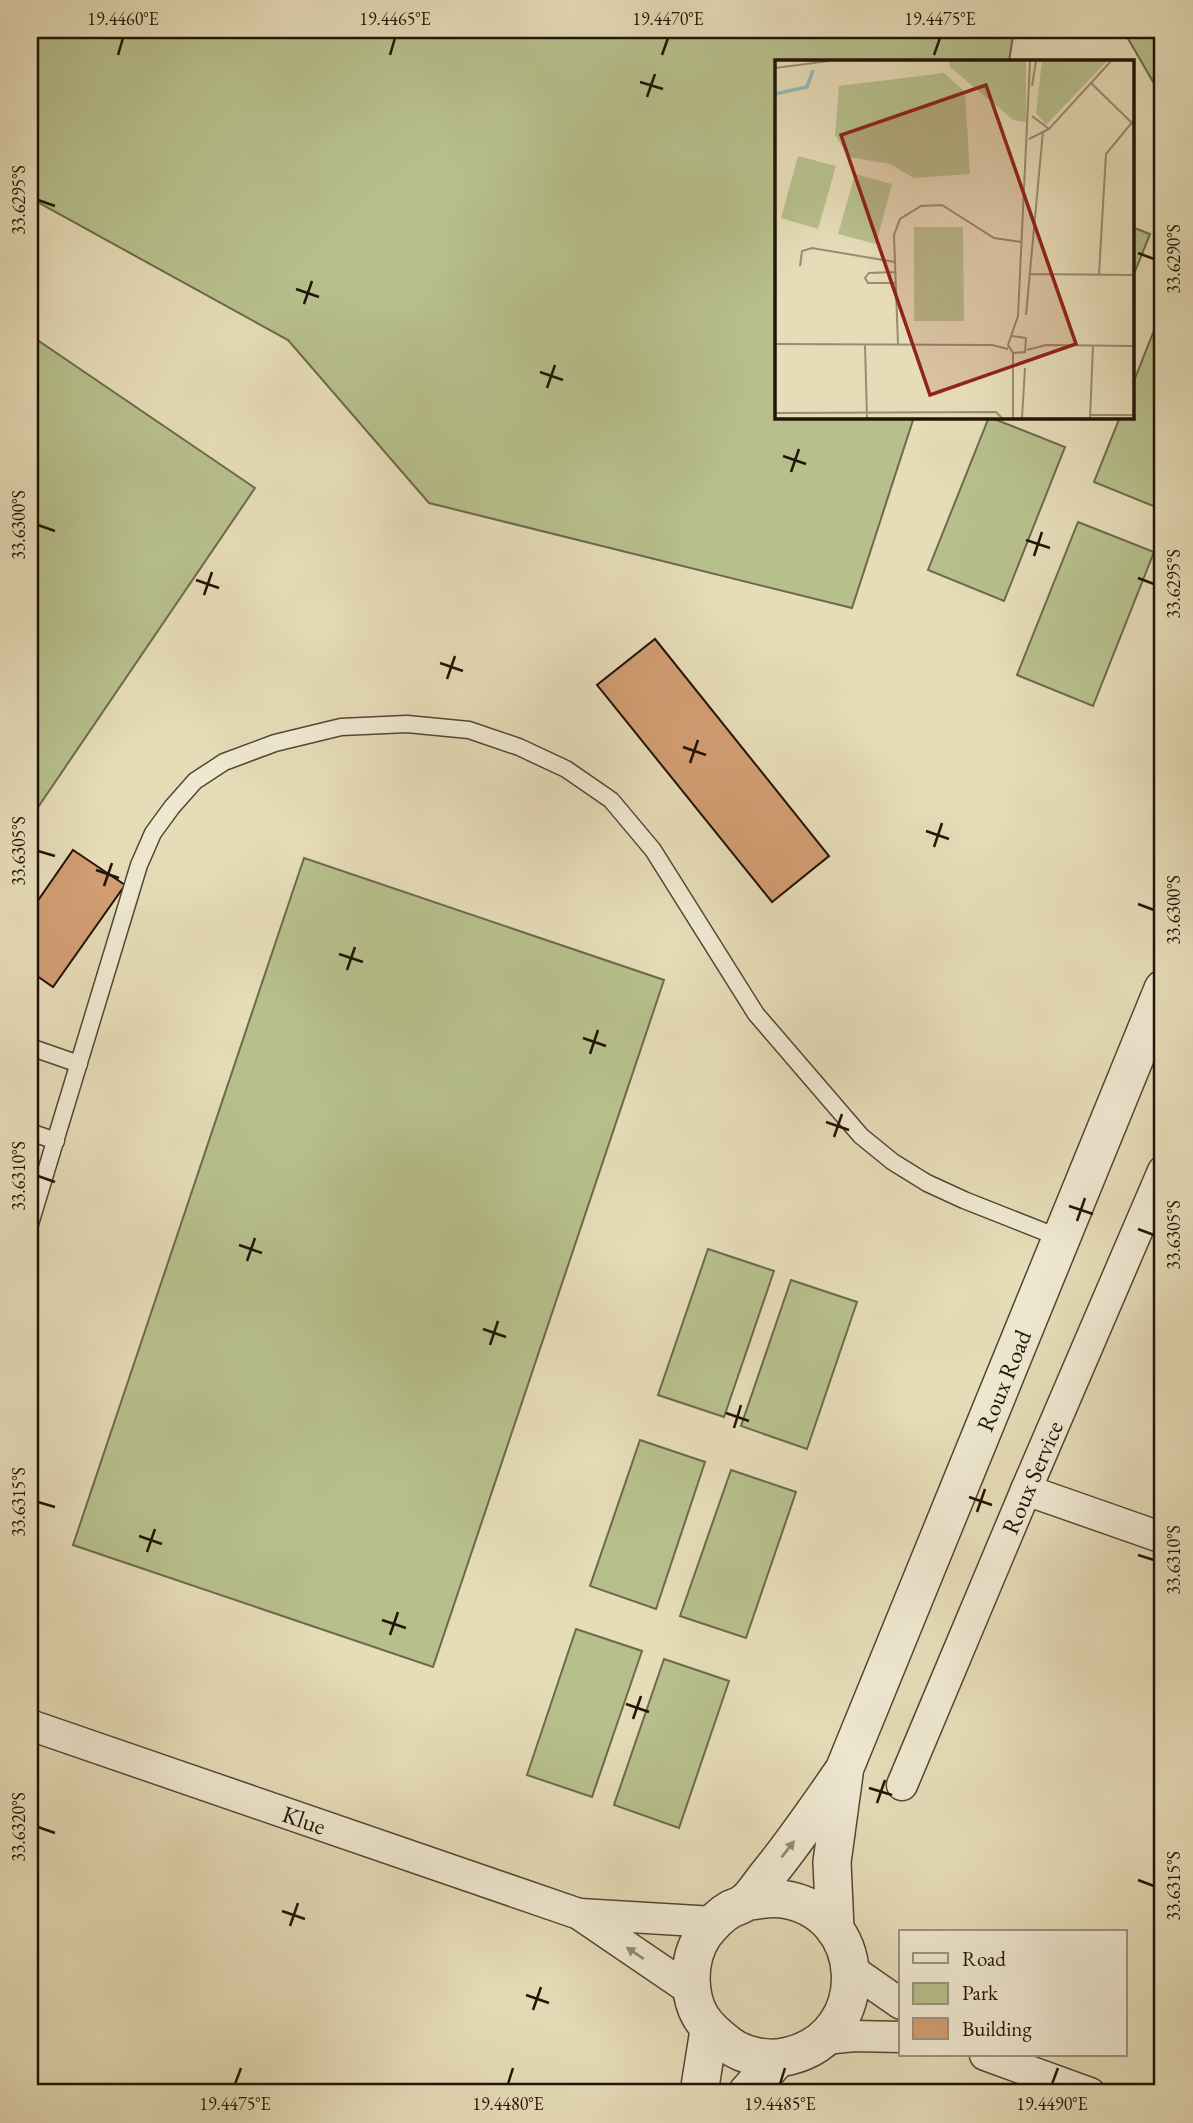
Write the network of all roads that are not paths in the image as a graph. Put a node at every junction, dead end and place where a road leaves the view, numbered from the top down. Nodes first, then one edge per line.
1 (1163, 989) edge
2 (30, 1047) edge
3 (79, 1064) junction
4 (30, 1132) edge
5 (56, 1140) junction
6 (1163, 1171) edge
7 (30, 1224) edge
8 (1060, 1238) junction
9 (1026, 1490) junction
10 (1163, 1538) edge
11 (30, 1725) edge
12 (844, 1770) junction
13 (902, 1785) dead end
14 (745, 1902) junction
15 (579, 1914) junction
16 (714, 1922) junction
17 (835, 1929) junction
18 (852, 1970) junction
19 (692, 1991) junction
20 (899, 2003) edge
21 (709, 2030) junction
22 (899, 2037) edge
23 (825, 2039) junction
24 (988, 2056) edge
25 (777, 2059) junction
26 (699, 2093) edge
27 (747, 2093) edge
28 (1090, 2093) edge

1 - 8 street, Roux Road
2 - 3 lane
3 - 5 lane
3 - 8 lane
4 - 5 lane
5 - 7 lane
6 - 9 street, Roux Service
8 - 12 street, Roux Road
9 - 10 street
9 - 13 street, Roux Service
11 - 15 street, Klue
14 -> 12 street, Roux Road
12 - 17 street, Roux Road
14 - 16 street
14 - 17 street
15 - 16 street, Klue
19 -> 15 street, Klue
16 - 19 street
17 - 18 street
18 - 20 street
18 - 23 street
19 - 21 street
21 - 25 street
21 - 26 street
22 - 23 street
23 - 25 street
24 - 28 street
25 - 27 street

